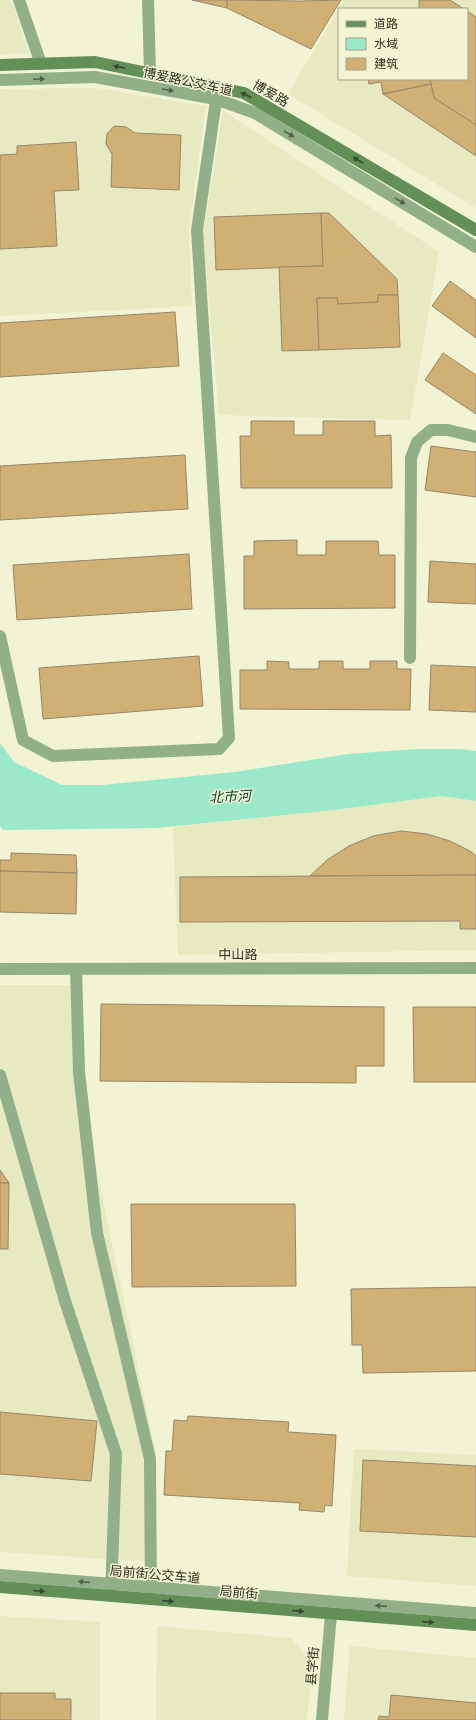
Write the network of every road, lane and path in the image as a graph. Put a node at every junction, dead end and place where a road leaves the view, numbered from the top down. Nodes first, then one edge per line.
1 (20, 0) edge
2 (148, 0) edge
3 (41, 64) junction
4 (0, 65) edge
5 (150, 73) junction
6 (0, 80) edge
7 (217, 93) junction
8 (476, 230) edge
9 (476, 247) edge
10 (476, 437) edge
11 (0, 636) edge
12 (410, 658) dead end
13 (476, 968) edge
14 (0, 969) edge
15 (76, 969) junction
16 (0, 1075) edge
17 (0, 1575) edge
18 (0, 1587) edge
19 (111, 1590) junction
20 (151, 1593) junction
21 (476, 1613) edge
22 (331, 1614) junction
23 (476, 1625) edge
24 (322, 1720) edge

1 - 3 street
2 - 5 street
3 - 4 main road, 博爱路
5 -> 3 main road, 博爱路
5 - 7 main road, 博爱路
6 -> 7 street, 博爱路公交车道
8 -> 7 main road, 博爱路
7 -> 9 street, 博爱路公交车道
7 - 11 street
10 - 12 street
13 - 15 street, 中山路
14 - 15 street, 中山路
15 - 20 street
16 - 19 street
19 -> 17 street, 局前街公交车道
18 -> 19 main road, 局前街
19 - 20 main road, 局前街
21 -> 20 street, 局前街公交车道
20 -> 22 main road, 局前街
22 -> 23 main road, 局前街
22 - 24 street, 县学街

